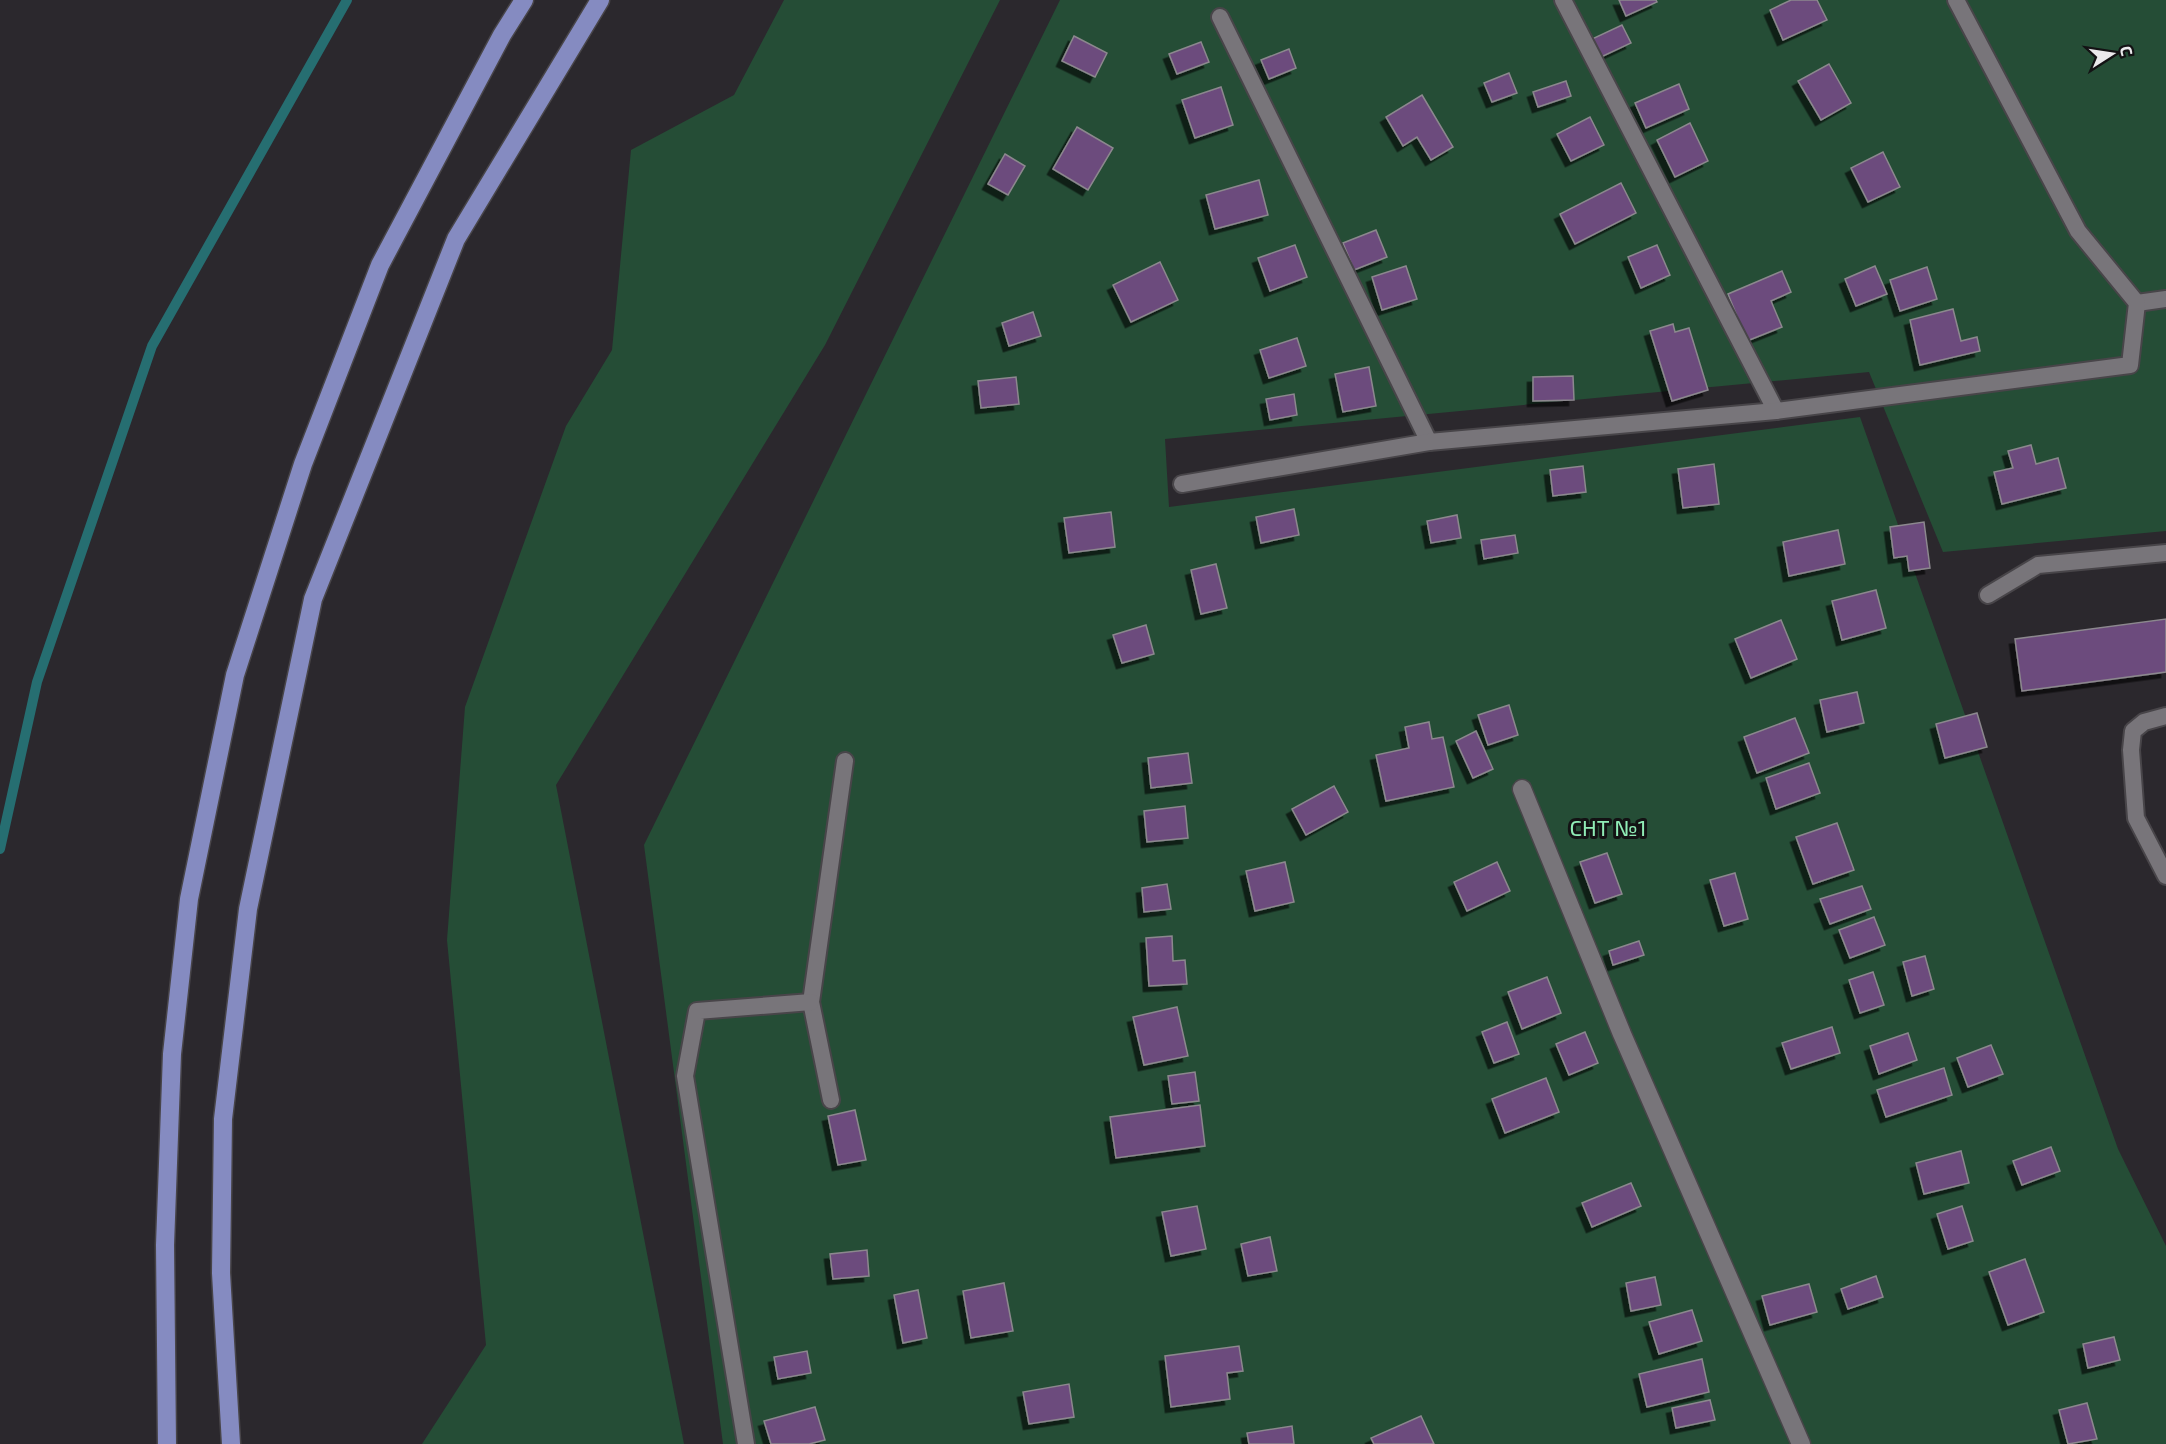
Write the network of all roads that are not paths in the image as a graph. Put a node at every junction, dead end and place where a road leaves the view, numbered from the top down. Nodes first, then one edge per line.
1 (524, 0) edge
2 (600, 0) edge
3 (1563, 0) edge
4 (1956, 0) edge
5 (1220, 17) dead end
6 (2166, 299) edge
7 (2137, 303) junction
8 (1776, 411) junction
9 (1429, 442) junction
10 (1182, 484) dead end
11 (2166, 553) edge
12 (1988, 596) dead end
13 (2166, 716) edge
14 (844, 761) dead end
15 (1522, 789) dead end
16 (2166, 876) edge
17 (811, 1002) junction
18 (831, 1100) dead end
19 (167, 1444) edge
20 (231, 1444) edge
21 (746, 1444) edge
22 (1801, 1444) edge

1 - 19 main road
2 - 20 main road
3 - 8 lane
4 - 7 lane
5 - 9 lane
6 - 7 lane
7 - 8 lane
8 - 9 lane
9 - 10 lane
11 - 12 lane
13 - 16 lane
14 - 17 lane
15 - 22 street
17 - 18 lane
17 - 21 lane

